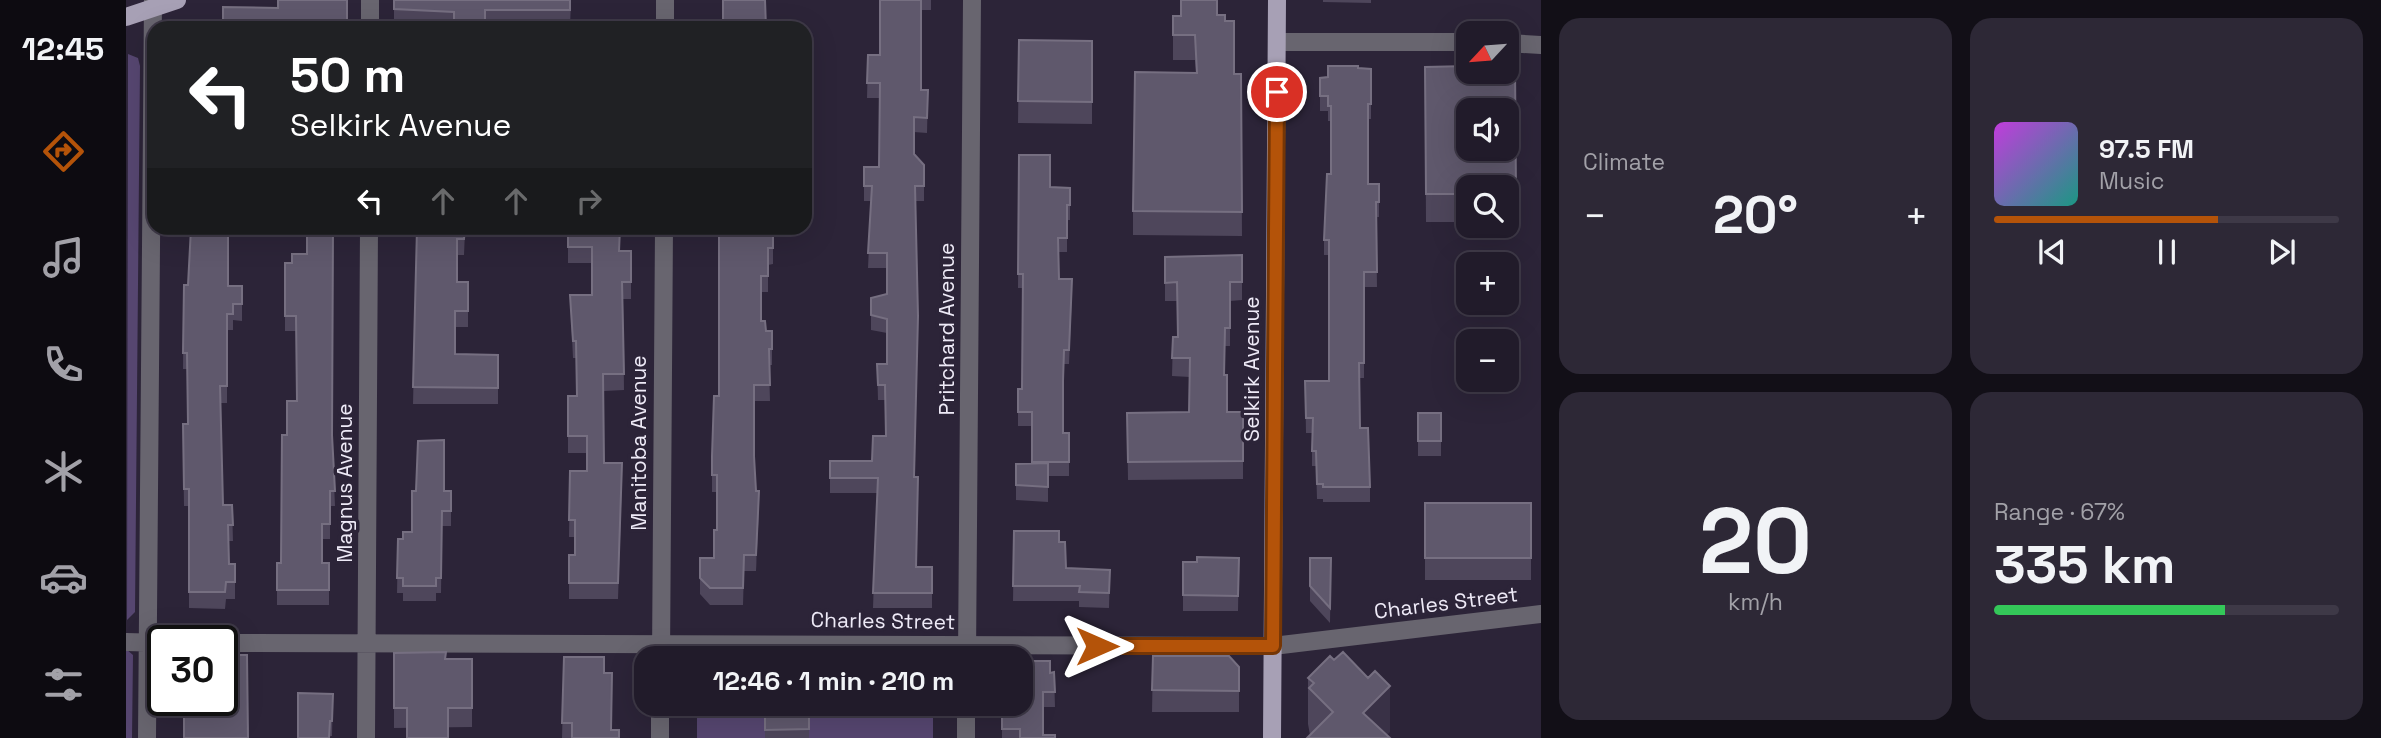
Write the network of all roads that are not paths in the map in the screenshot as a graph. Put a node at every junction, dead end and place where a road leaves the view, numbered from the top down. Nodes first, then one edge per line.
1 (177, 0) edge
2 (370, 0) edge
3 (666, 0) edge
4 (972, 0) edge
5 (1277, 0) edge
6 (153, 4) edge
7 (126, 17) edge
8 (370, 21) edge
9 (665, 21) edge
10 (1277, 41) junction
11 (1456, 42) edge
12 (1519, 44) edge
13 (1541, 45) edge
14 (154, 235) edge
15 (369, 235) edge
16 (664, 235) edge
17 (1541, 614) edge
18 (156, 625) edge
19 (126, 642) edge
20 (147, 643) edge
21 (238, 643) edge
22 (367, 644) junction
23 (661, 646) edge
24 (967, 646) edge
25 (1273, 646) junction
26 (634, 649) edge
27 (1033, 650) edge
28 (149, 716) edge
29 (660, 716) edge
30 (966, 716) edge
31 (147, 738) edge
32 (366, 738) edge
33 (660, 738) edge
34 (966, 738) edge
35 (1272, 738) edge

1 - 6 main road
2 - 8 street
3 - 9 street
4 - 24 street, Pritchard Avenue
5 - 10 main road, Selkirk Avenue
6 - 7 main road
10 - 11 street
10 - 25 main road, Selkirk Avenue
12 - 13 street
14 - 18 street
15 - 22 street, Magnus Avenue
16 - 23 street, Manitoba Avenue
17 - 25 street, Charles Street
19 - 20 street
21 - 22 street, Charles Street
22 - 26 street, Charles Street
22 - 32 street, Magnus Avenue
25 - 27 street, Charles Street
25 - 35 main road, Selkirk Avenue
28 - 31 street
29 - 33 street
30 - 34 street

